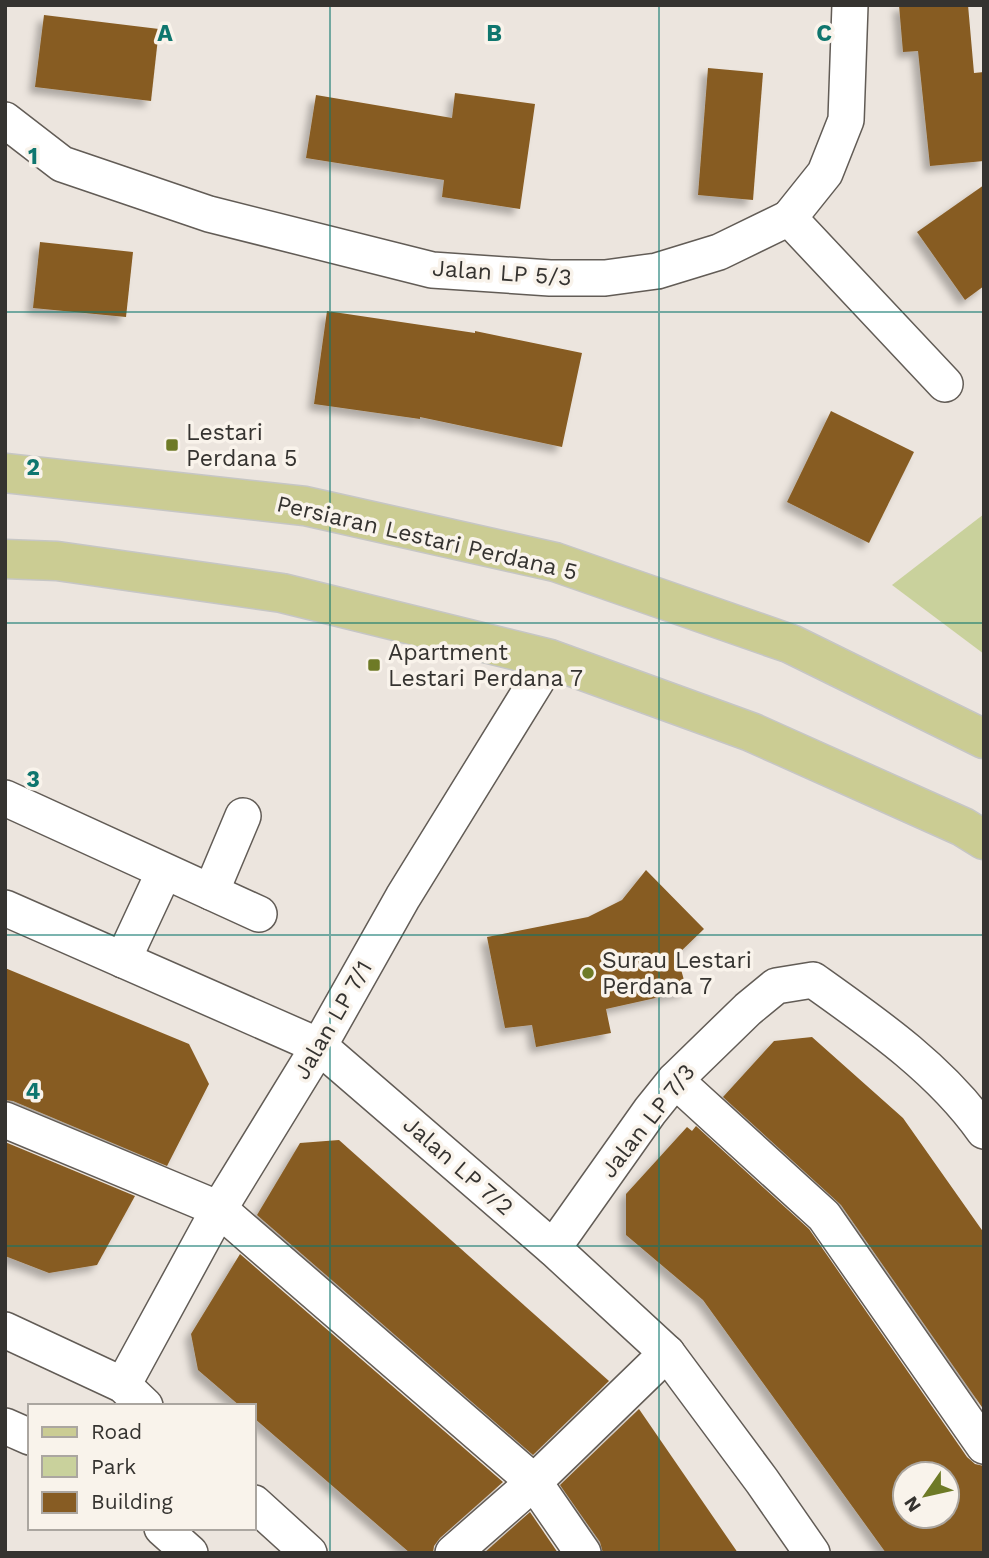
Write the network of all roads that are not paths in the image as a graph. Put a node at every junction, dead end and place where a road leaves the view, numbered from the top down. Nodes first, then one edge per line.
1 (850, 5) edge
2 (5, 120) edge
3 (789, 218) junction
4 (945, 384) dead end
5 (5, 473) edge
6 (5, 559) edge
7 (550, 659) junction
8 (984, 739) edge
9 (5, 798) edge
10 (243, 816) dead end
11 (984, 840) edge
12 (164, 872) junction
13 (211, 892) junction
14 (5, 908) edge
15 (259, 914) dead end
16 (123, 960) junction
17 (319, 1046) junction
18 (675, 1080) junction
19 (978, 1111) edge
20 (5, 1120) edge
21 (219, 1209) junction
22 (553, 1248) junction
23 (5, 1330) edge
24 (667, 1353) junction
25 (134, 1396) edge
26 (5, 1426) edge
27 (28, 1436) edge
28 (984, 1446) edge
29 (534, 1482) junction
30 (256, 1505) edge
31 (164, 1530) edge
32 (190, 1553) edge
33 (309, 1553) edge
34 (453, 1553) edge
35 (583, 1553) edge
36 (812, 1553) edge

1 - 3 street
2 - 3 street, Jalan LP 5/3
3 - 4 street
5 - 8 main road, Persiaran Lestari Perdana 5
6 - 7 main road
7 - 11 main road
7 - 17 street, Jalan LP 7/1
9 - 12 street
10 - 13 street
12 - 13 street
12 - 16 street
13 - 15 street
14 - 16 street, Jalan LP 7/2
16 - 17 street, Jalan LP 7/2
17 - 21 street, Jalan LP 7/1
17 - 22 street, Jalan LP 7/2
18 - 19 street, Jalan LP 7/3
18 - 22 street, Jalan LP 7/3
18 - 28 street
20 - 21 street
21 - 25 street, Jalan LP 7/1
21 - 29 street
22 - 24 street, Jalan LP 7/2
23 - 25 street
24 - 29 street
24 - 36 street, Jalan LP 7/2
26 - 27 street
29 - 34 street
29 - 35 street
30 - 33 street
31 - 32 street

